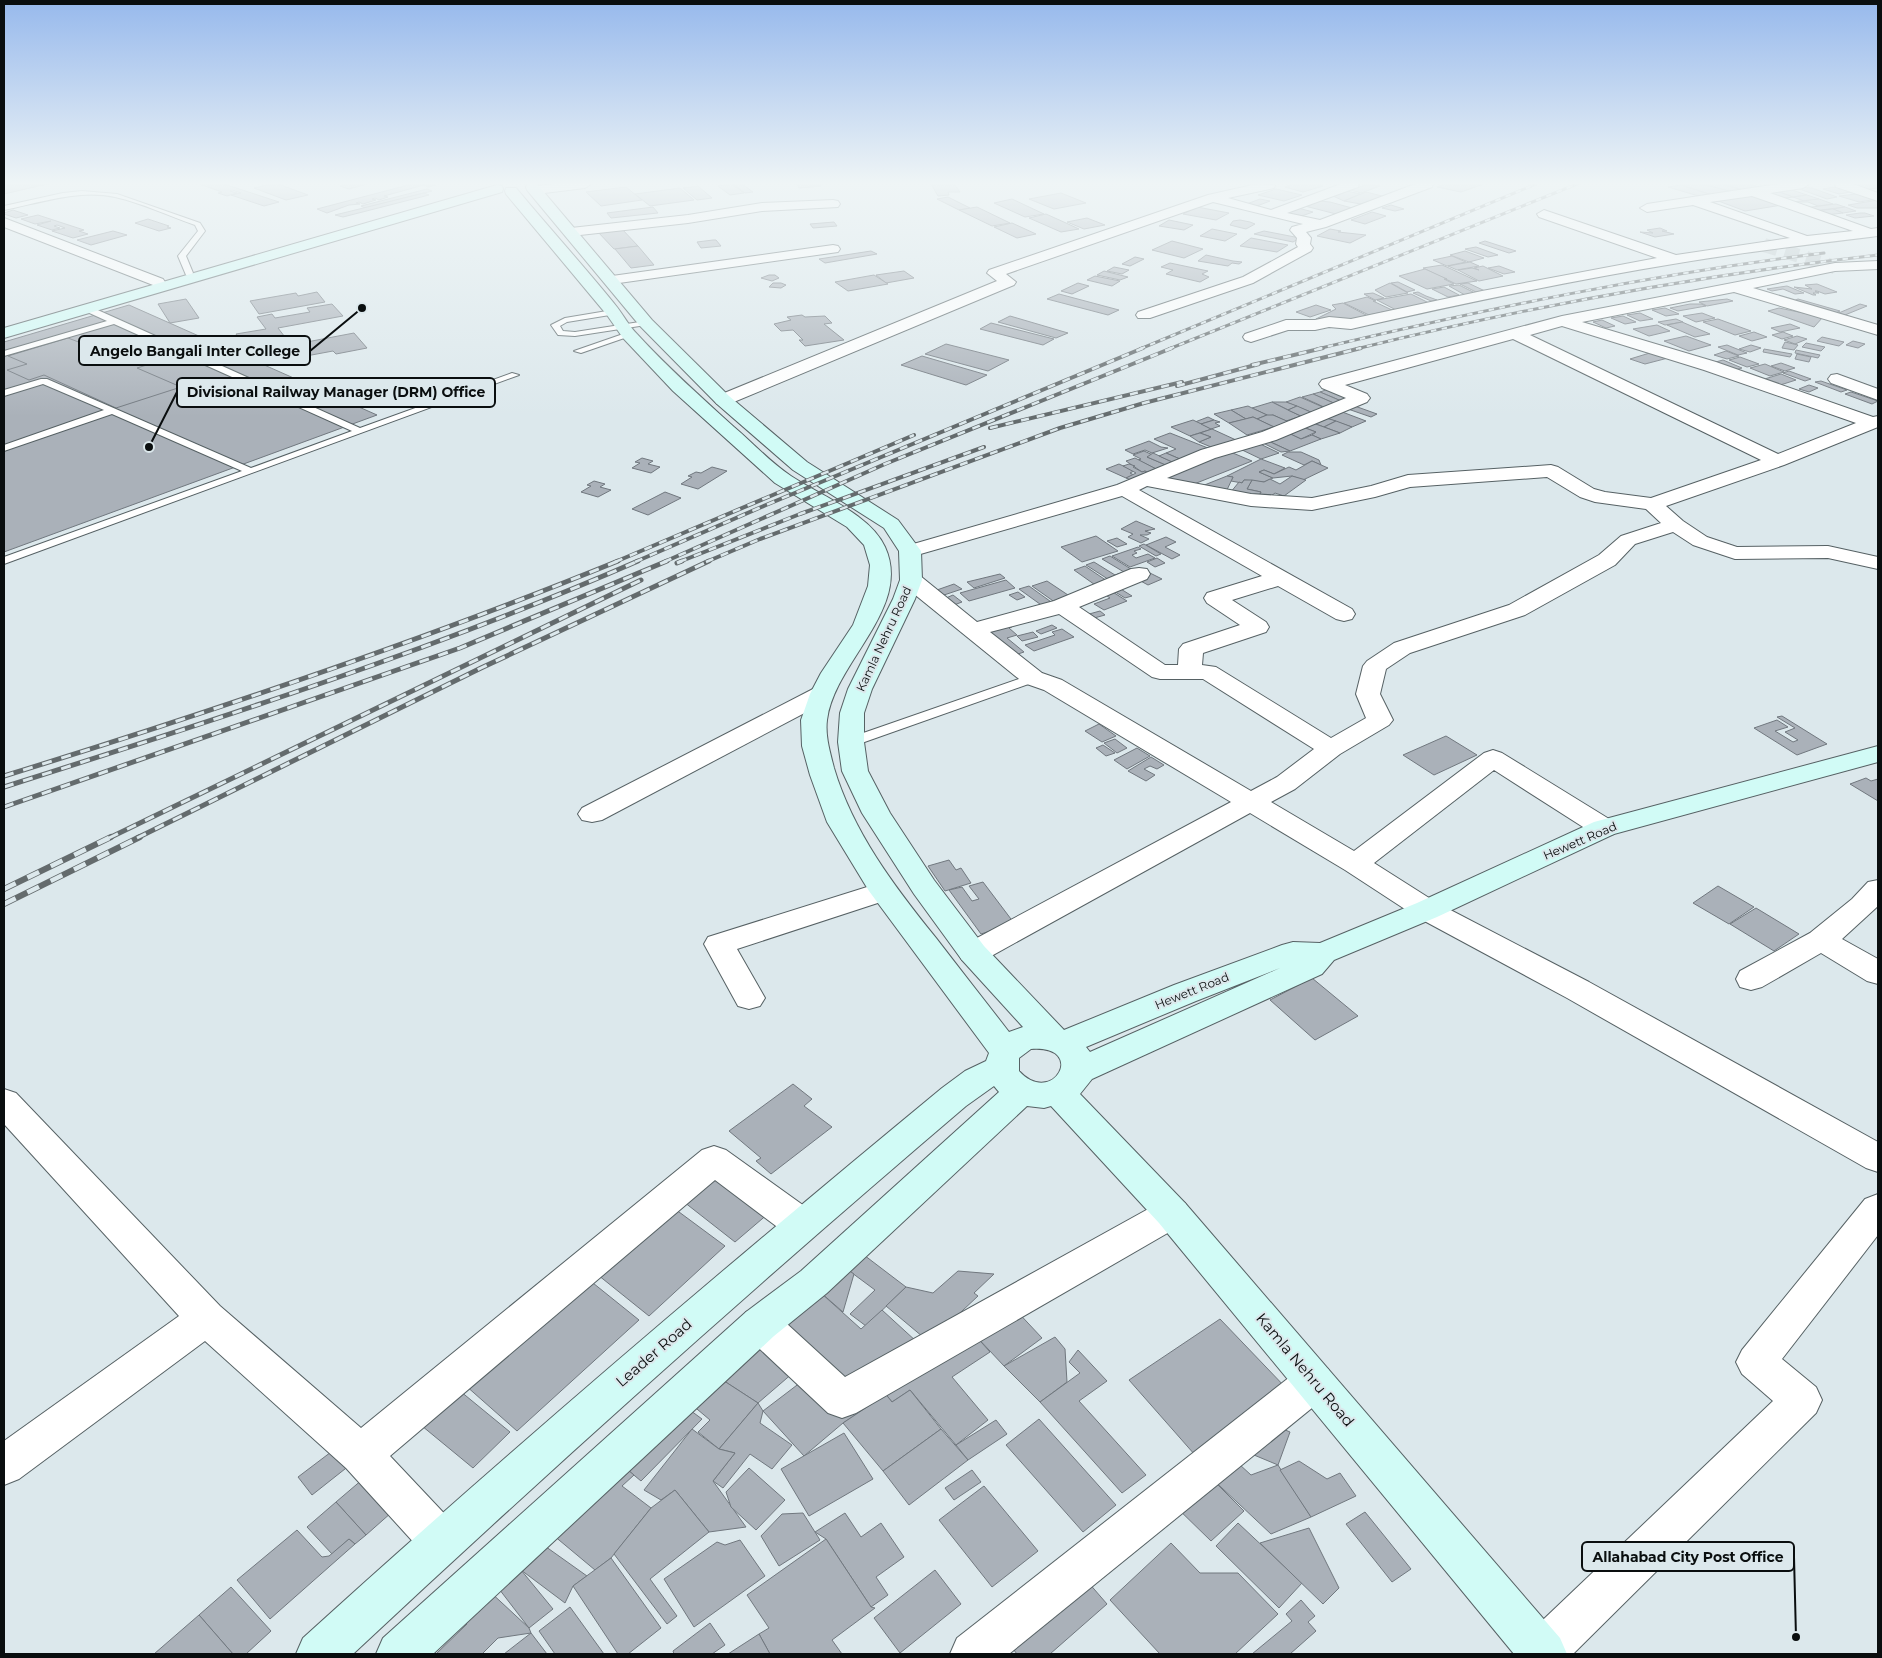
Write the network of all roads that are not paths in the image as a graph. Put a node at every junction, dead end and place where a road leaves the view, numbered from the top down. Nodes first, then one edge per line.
1 (105, 261) edge
2 (184, 261) edge
3 (229, 261) edge
4 (246, 261) edge
5 (564, 261) edge
6 (596, 261) edge
7 (745, 261) edge
8 (1028, 261) edge
9 (1283, 261) edge
10 (1660, 261) edge
11 (1878, 265) edge
12 (1836, 267) junction
13 (189, 273) junction
14 (612, 280) junction
15 (1878, 280) edge
16 (158, 282) junction
17 (1737, 287) junction
18 (88, 309) junction
19 (613, 312) junction
20 (1144, 315) dead end
21 (115, 321) junction
22 (1562, 321) junction
23 (646, 323) junction
24 (4, 326) edge
25 (626, 330) junction
26 (1878, 330) edge
27 (4, 333) edge
28 (1515, 334) junction
29 (1252, 337) dead end
30 (666, 345) junction
31 (642, 349) junction
32 (578, 351) dead end
33 (4, 354) edge
34 (516, 375) dead end
35 (1837, 379) dead end
36 (4, 393) edge
37 (1878, 395) edge
38 (723, 400) junction
39 (112, 411) junction
40 (1876, 422) edge
41 (359, 431) junction
42 (4, 448) edge
43 (1777, 461) junction
44 (250, 471) junction
45 (1145, 480) junction
46 (1124, 489) junction
47 (1652, 504) junction
48 (1676, 525) junction
49 (910, 551) junction
50 (4, 561) edge
51 (1878, 563) edge
52 (1139, 574) dead end
53 (1280, 578) junction
54 (911, 580) junction
55 (1062, 606) junction
56 (1344, 614) dead end
57 (972, 630) junction
58 (1190, 672) junction
59 (1033, 678) junction
60 (822, 694) junction
61 (851, 742) junction
62 (1331, 749) junction
63 (1878, 754) edge
64 (1250, 803) junction
65 (592, 814) dead end
66 (1604, 828) junction
67 (1355, 864) junction
68 (1878, 889) edge
69 (883, 891) junction
70 (1427, 910) junction
71 (1821, 940) junction
72 (973, 953) junction
73 (1878, 973) edge
74 (1751, 979) dead end
75 (749, 998) dead end
76 (1041, 1065) junction
77 (4, 1102) edge
78 (1878, 1158) edge
79 (1878, 1209) edge
80 (1172, 1213) junction
81 (802, 1224) junction
82 (206, 1318) junction
83 (760, 1324) junction
84 (1314, 1382) junction
85 (361, 1454) junction
86 (4, 1465) edge
87 (441, 1541) junction
88 (1543, 1653) edge
89 (319, 1654) edge
90 (399, 1654) edge
91 (973, 1654) edge

1 - 16 street
2 - 13 lane
3 - 13 main road
4 - 18 main road
5 - 19 main road, Kamla Nehru Road
6 - 14 main road
7 - 14 street
8 - 38 street
9 - 20 street
10 - 29 street
11 - 12 street
12 - 15 street
12 - 17 street
13 - 16 main road
14 - 23 main road
16 - 24 main road
17 - 22 street
17 - 26 street
18 - 21 lane
18 - 27 main road
19 - 25 main road, Kamla Nehru Road
19 - 25 lane
21 - 33 lane
21 - 41 lane
22 - 28 street
22 - 40 street
23 - 25 lane
23 - 30 main road
25 - 31 main road, Kamla Nehru Road
25 - 32 lane
28 - 43 street
28 - 45 street
30 - 31 main road
30 - 38 main road
31 - 60 main road, Kamla Nehru Road
34 - 41 lane
35 - 37 street
36 - 39 lane
38 - 49 main road
39 - 42 lane
39 - 44 lane
40 - 43 street
41 - 44 lane
43 - 47 street
44 - 50 lane
45 - 46 street
45 - 47 street
46 - 49 street
46 - 53 street
47 - 48 street
48 - 51 street
48 - 62 street
49 - 54 main road, Kamla Nehru Road
52 - 55 street
53 - 56 street
53 - 58 street
54 - 57 street
54 - 61 main road, Kamla Nehru Road
55 - 57 street
55 - 58 street
57 - 59 street
58 - 62 street
59 - 61 lane
59 - 64 street
60 - 65 street
60 - 69 main road, Kamla Nehru Road
61 - 72 main road, Kamla Nehru Road
62 - 64 street
63 - 66 main road, Hewett Road
64 - 67 street
64 - 72 street
66 - 67 street
66 - 70 main road, Hewett Road
67 - 70 street
68 - 71 street
69 - 75 street
69 - 76 main road, Kamla Nehru Road
70 - 76 main road, Hewett Road
70 - 78 street
71 - 73 street
71 - 74 street
72 - 76 main road, Kamla Nehru Road
76 - 80 main road, Kamla Nehru Road
76 - 81 main road, Leader Road
76 - 83 main road
77 - 82 street
79 - 88 street
80 - 83 street
80 - 84 main road, Kamla Nehru Road
81 - 85 street
81 - 87 main road, Leader Road
82 - 85 street
82 - 86 street
83 - 90 main road
84 - 88 main road, Kamla Nehru Road
84 - 91 street
85 - 87 street
87 - 89 main road, Leader Road

